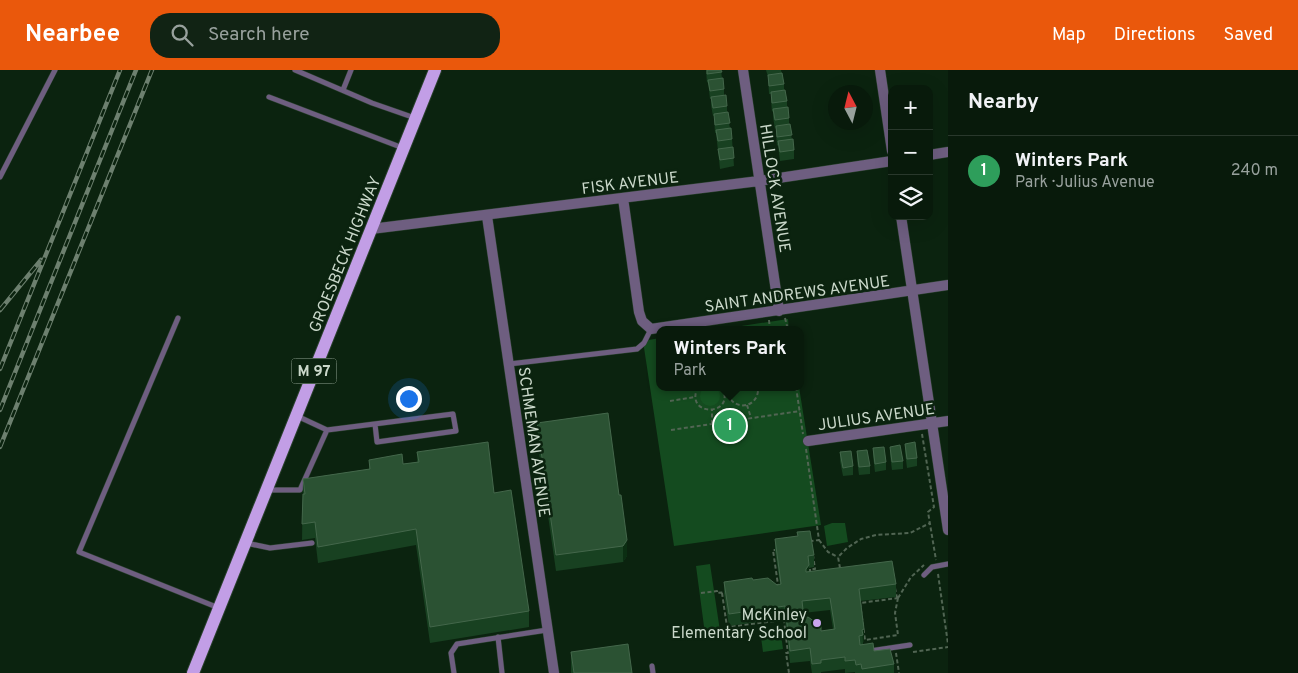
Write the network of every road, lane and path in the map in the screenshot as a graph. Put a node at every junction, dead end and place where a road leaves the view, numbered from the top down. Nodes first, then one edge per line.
1 (55, 70) edge
2 (294, 70) edge
3 (351, 70) edge
4 (435, 70) edge
5 (743, 70) edge
6 (880, 70) edge
7 (343, 90) junction
8 (269, 97) dead end
9 (415, 119) junction
10 (889, 130) edge
11 (404, 148) junction
12 (948, 152) edge
13 (933, 154) edge
14 (888, 162) edge
15 (0, 177) edge
16 (759, 181) junction
17 (623, 198) junction
18 (487, 216) junction
19 (902, 220) edge
20 (371, 229) junction
21 (948, 286) edge
22 (912, 291) junction
23 (782, 315) junction
24 (178, 318) dead end
25 (769, 320) dead end
26 (679, 326) edge
27 (770, 326) edge
28 (786, 326) edge
29 (656, 328) edge
30 (651, 329) junction
31 (509, 364) junction
32 (697, 391) edge
33 (758, 391) edge
34 (797, 391) edge
35 (726, 393) joint
36 (696, 396) junction
37 (670, 401) dead end
38 (747, 405) junction
39 (712, 410) junction
40 (800, 411) junction
41 (296, 416) junction
42 (751, 418) junction
43 (948, 421) edge
44 (375, 424) junction
45 (712, 424) junction
46 (932, 424) junction
47 (327, 430) junction
48 (671, 430) dead end
49 (922, 434) dead end
50 (806, 442) junction
51 (267, 490) junction
52 (930, 523) junction
53 (948, 530) edge
54 (819, 540) junction
55 (803, 542) edge
56 (245, 543) junction
57 (312, 543) dead end
58 (780, 549) edge
59 (813, 550) edge
60 (838, 557) junction
61 (936, 563) junction
62 (948, 564) edge
63 (840, 571) edge
64 (810, 573) edge
65 (924, 575) dead end
66 (894, 580) edge
67 (768, 586) edge
68 (731, 591) edge
69 (722, 592) junction
70 (701, 593) dead end
71 (897, 598) junction
72 (219, 608) junction
73 (548, 630) junction
74 (498, 637) junction
75 (910, 645) dead end
76 (948, 645) edge
77 (870, 651) edge
78 (913, 652) dead end
79 (897, 659) dead end
80 (890, 660) edge
81 (652, 666) dead end
82 (193, 673) edge
83 (454, 673) edge
84 (502, 673) edge
85 (554, 673) edge
86 (653, 673) edge
87 (788, 673) edge

1 - 15 lane
2 - 7 lane
3 - 7 lane
4 - 9 main road, GROESBECK HIGHWAY / M 97
5 - 16 street, HILLOCK AVENUE
6 - 10 street
7 - 9 lane
8 - 11 lane
9 - 11 main road, GROESBECK HIGHWAY / M 97
11 - 20 main road, GROESBECK HIGHWAY / M 97
12 - 13 street
14 - 16 street, FISK AVENUE
16 - 17 street, FISK AVENUE
16 - 23 street, HILLOCK AVENUE
17 - 18 street, FISK AVENUE
17 - 30 street
18 - 20 street, FISK AVENUE
18 - 31 street, SCHMEMAN AVENUE
19 - 22 street
20 - 41 main road, GROESBECK HIGHWAY / M 97
21 - 22 street, SAINT ANDREWS AVENUE
22 - 23 street, SAINT ANDREWS AVENUE
22 - 46 street
23 - 26 street, SAINT ANDREWS AVENUE
23 - 28 path
24 - 72 lane
25 - 27 path
29 - 30 street, SAINT ANDREWS AVENUE
30 - 31 lane
31 - 73 street, SCHMEMAN AVENUE
32 - 36 path
33 - 38 path
34 - 40 path
35 - 38 path
35 - 39 path
36 - 37 path
36 - 39 path
38 - 42 path
39 - 45 path
40 - 42 path
40 - 50 path
41 - 47 lane
41 - 51 main road, GROESBECK HIGHWAY / M 97
42 - 45 path
43 - 46 street, JULIUS AVENUE
44 - 44 lane
44 - 47 lane
45 - 48 path
46 - 50 street, JULIUS AVENUE
46 - 53 street
47 - 51 lane
49 - 52 path
50 - 54 path
51 - 56 main road, GROESBECK HIGHWAY / M 97
52 - 60 path
52 - 61 path
54 - 55 path
54 - 60 path
56 - 57 lane
56 - 72 main road, GROESBECK HIGHWAY / M 97
58 - 67 path
59 - 64 path
60 - 63 path
61 - 62 lane
61 - 65 lane
61 - 71 path
61 - 76 path
66 - 71 path
68 - 69 path
69 - 70 path
69 - 87 path
71 - 71 path
72 - 82 main road, GROESBECK HIGHWAY / M 97
73 - 74 lane
73 - 85 street, SCHMEMAN AVENUE
74 - 83 lane
74 - 84 lane
75 - 77 lane
76 - 78 path
79 - 80 path
81 - 86 lane

